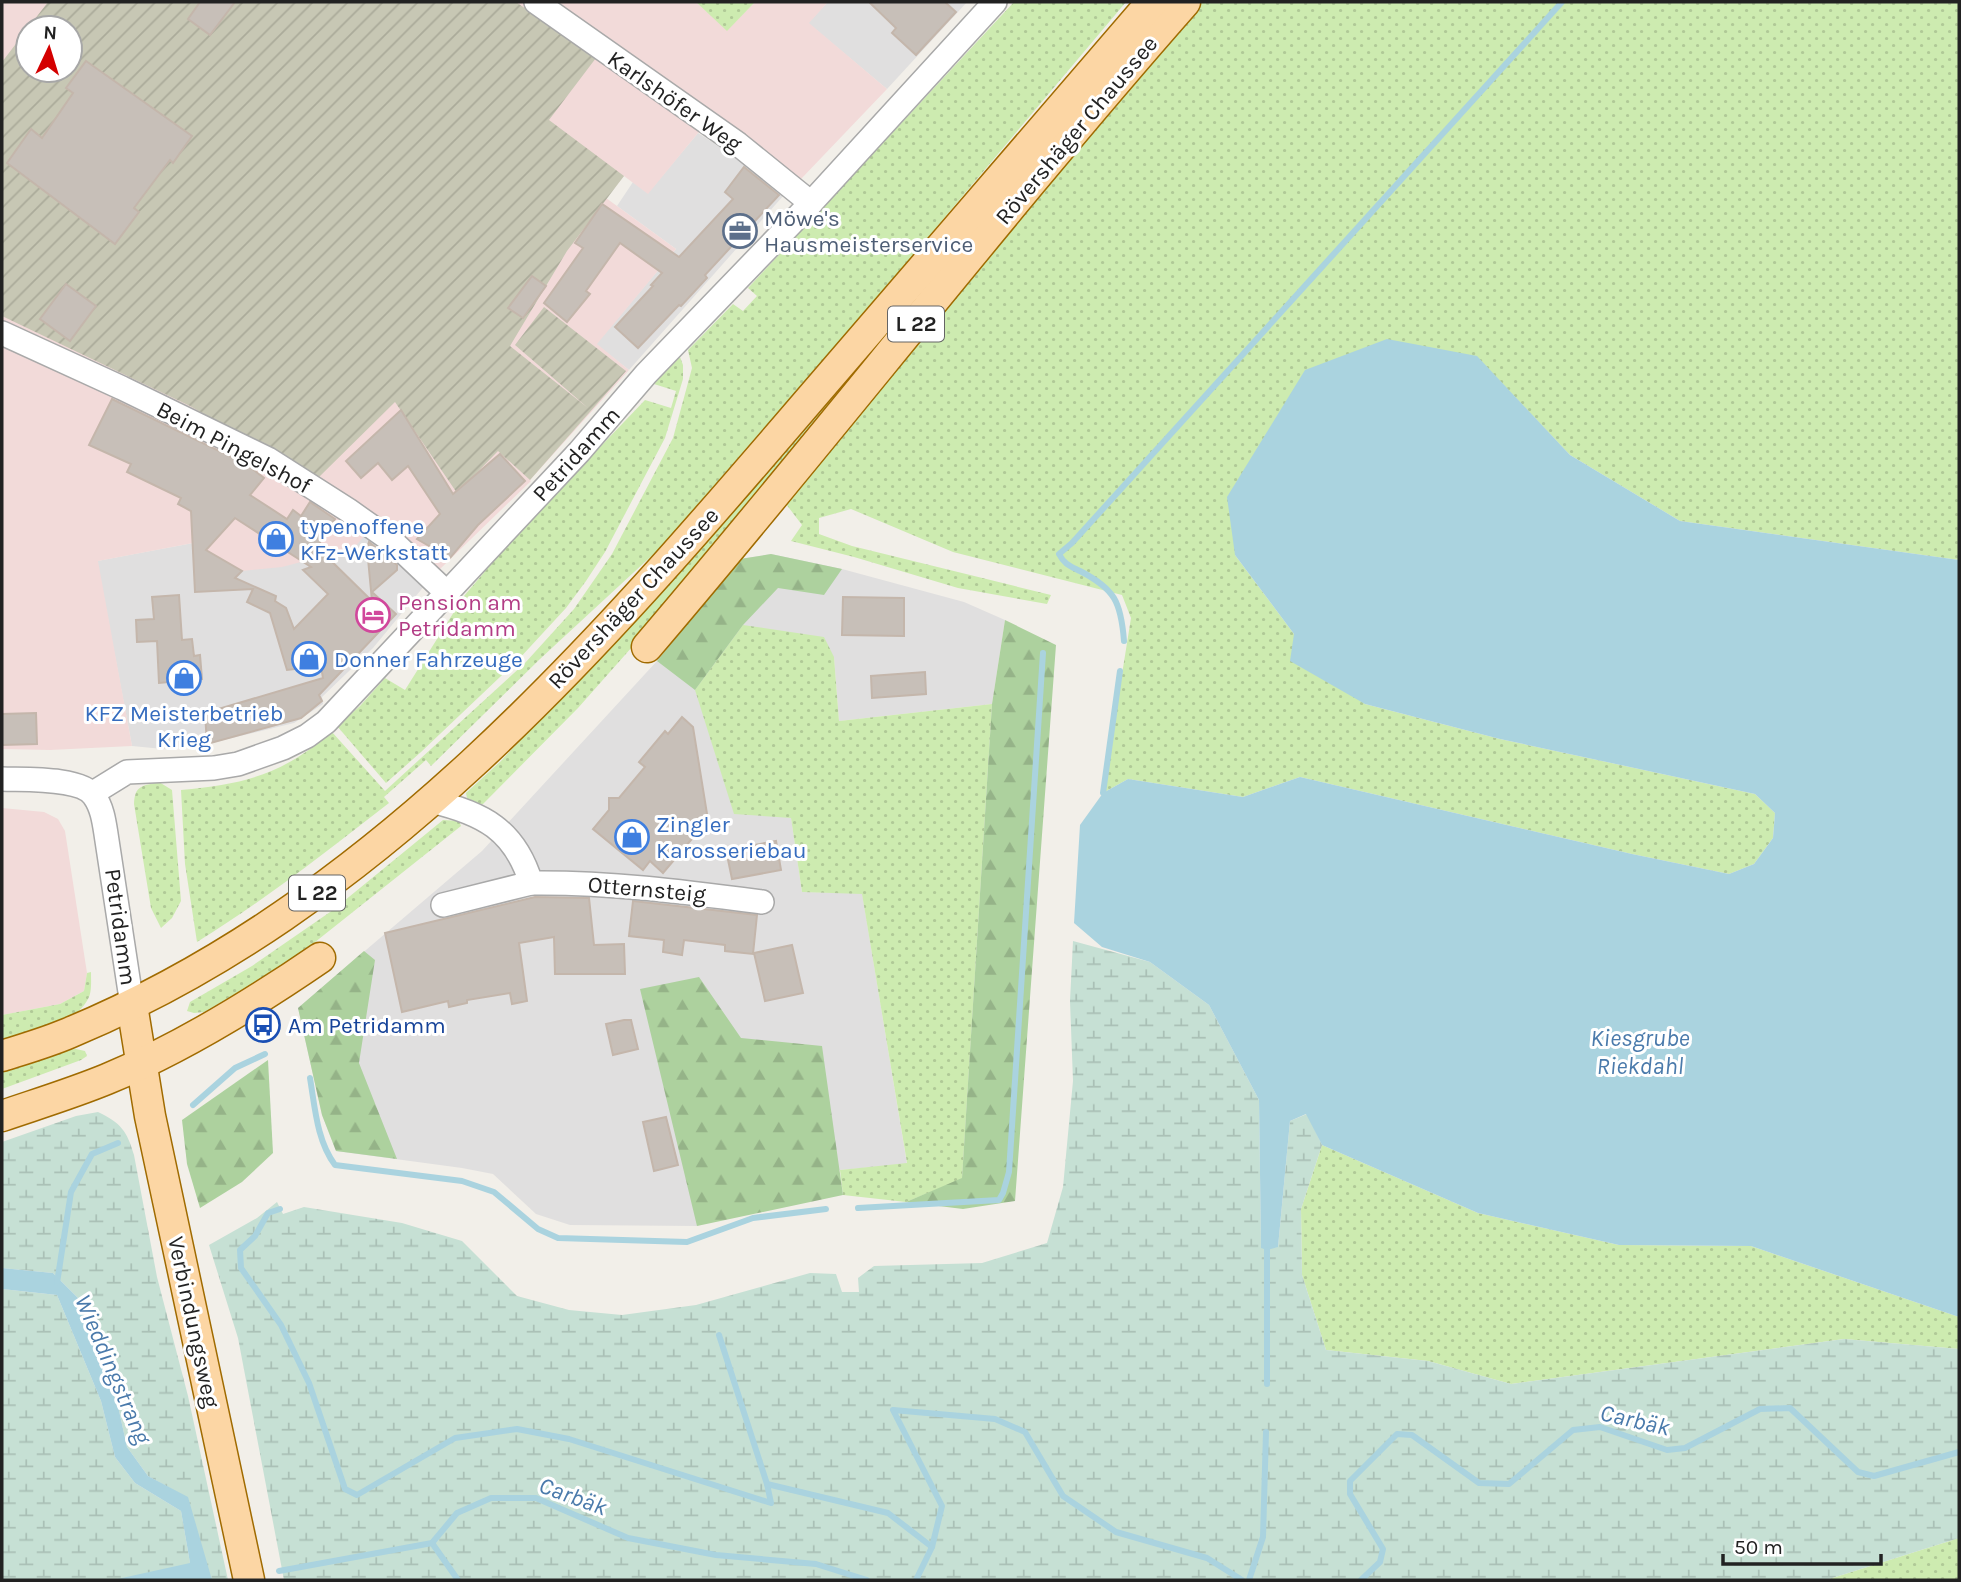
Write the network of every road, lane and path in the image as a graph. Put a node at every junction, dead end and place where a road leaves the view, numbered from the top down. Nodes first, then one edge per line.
1 (536, 2) edge
2 (995, 2) edge
3 (1152, 2) edge
4 (1185, 2) edge
5 (811, 202) junction
6 (2, 332) edge
7 (447, 593) junction
8 (647, 647) dead end
9 (2, 779) edge
10 (93, 793) junction
11 (431, 801) junction
12 (531, 883) junction
13 (762, 902) dead end
14 (443, 905) dead end
15 (320, 958) dead end
16 (132, 1005) junction
17 (2, 1056) edge
18 (141, 1063) junction
19 (2, 1116) edge
20 (249, 1580) edge

1 - 5 street, Karlshöfer Weg
2 - 5 street, Petridamm
3 - 11 main road, Rövershäger Chaussee / L 22
4 - 8 main road, Rövershäger Chaussee / L 22
5 - 7 street, Petridamm
6 - 7 street, Beim Pingelshof
7 - 10 street, Petridamm
9 - 10 street
10 - 16 street, Petridamm
11 - 12 street
11 - 16 main road, Rövershäger Chaussee / L 22
12 - 13 street, Otternsteig
12 - 14 street, Otternsteig
15 - 18 main road
16 - 17 main road, Rövershäger Chaussee / L 22
16 - 18 main road, Petridamm
18 - 19 main road
18 - 20 main road, Verbindungsweg

